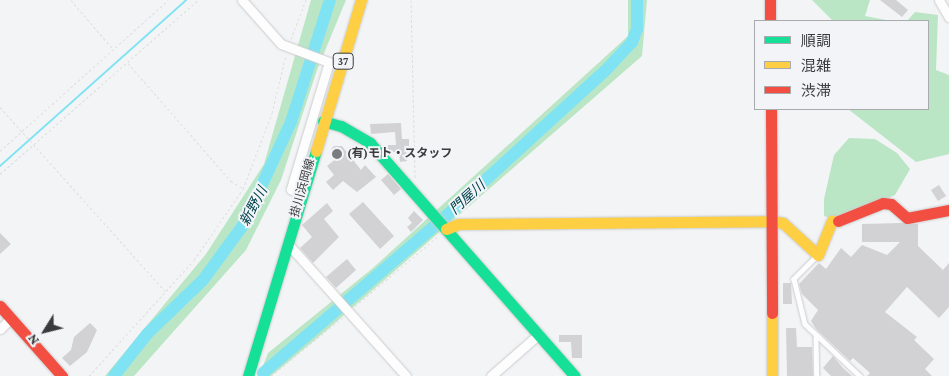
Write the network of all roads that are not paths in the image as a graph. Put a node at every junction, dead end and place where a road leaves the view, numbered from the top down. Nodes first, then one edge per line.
1 (242, 0) edge
2 (361, 0) edge
3 (770, 0) edge
4 (939, 0) edge
5 (949, 17) edge
6 (770, 20) edge
7 (771, 110) edge
8 (323, 121) junction
9 (300, 194) junction
10 (949, 210) edge
11 (772, 221) junction
12 (446, 229) junction
13 (288, 244) junction
14 (818, 256) junction
15 (0, 306) edge
16 (11, 318) junction
17 (0, 330) edge
18 (539, 334) junction
19 (816, 337) junction
20 (62, 376) edge
21 (248, 376) edge
22 (406, 376) edge
23 (491, 376) edge
24 (575, 376) edge
25 (772, 376) edge
26 (817, 376) edge
27 (860, 376) edge

1 - 9 street
2 - 8 street, 掛川浜岡線 / 37
3 - 6 street
4 - 5 street
7 - 11 street
8 - 9 street, 掛川浜岡線 / 37
8 - 12 street
9 - 13 street, 掛川浜岡線 / 37
10 - 14 street
11 - 12 street
11 - 14 street
11 - 25 street
12 - 18 street
13 - 21 street, 掛川浜岡線 / 37
13 - 22 street
14 - 19 lane
15 - 16 street
16 - 17 street
16 - 20 street
18 - 23 street
18 - 24 street
19 - 26 lane
19 - 27 lane

